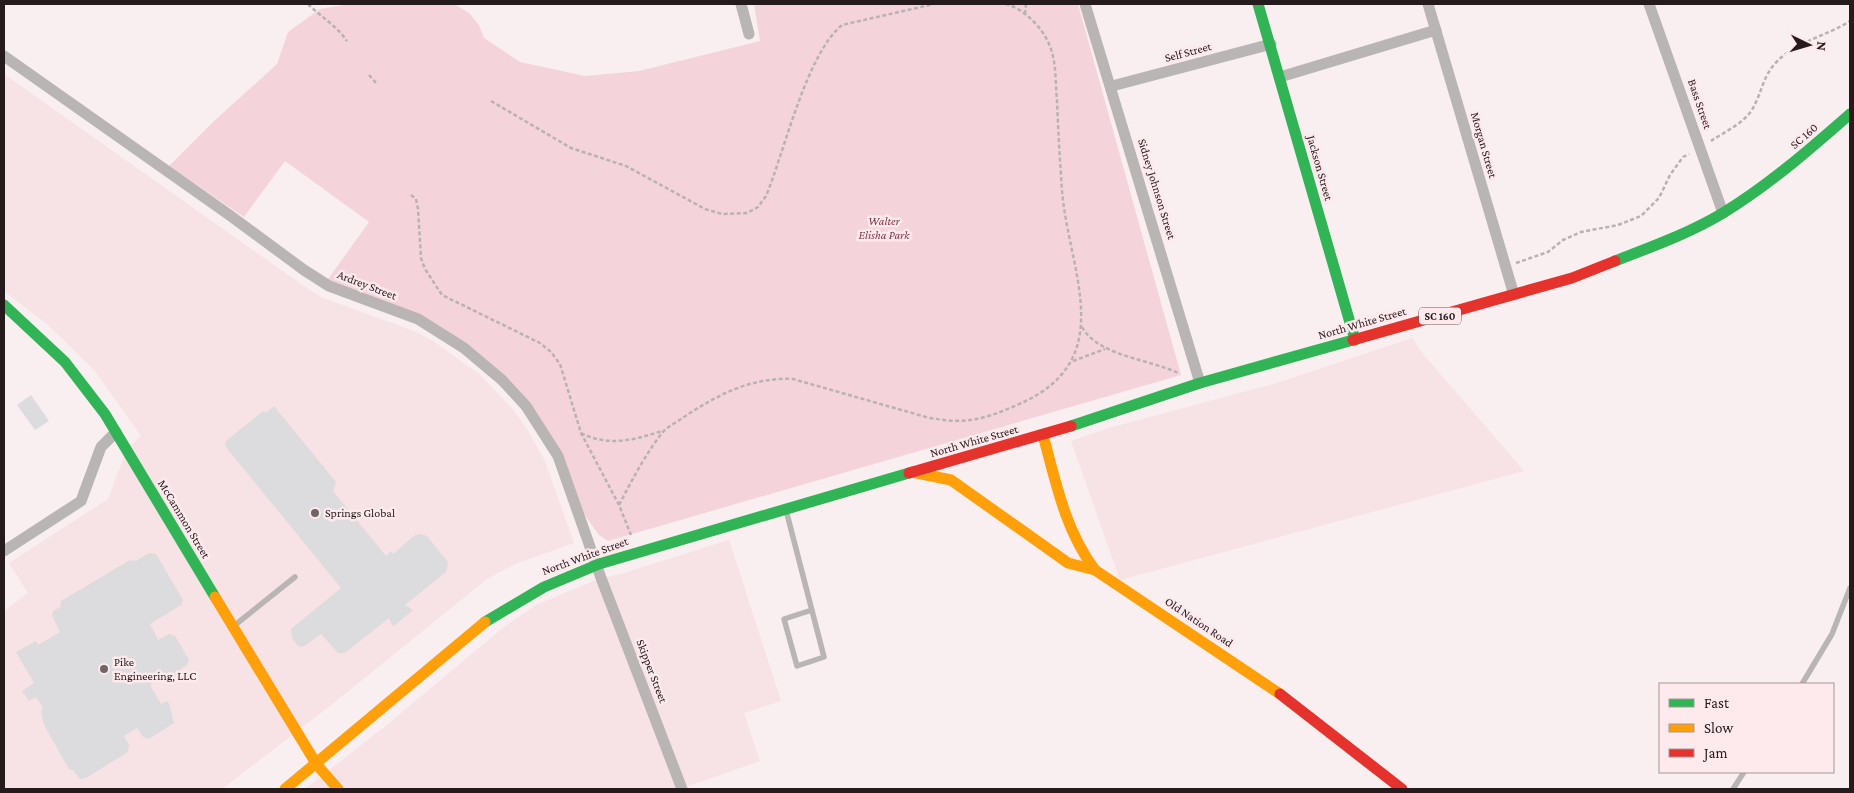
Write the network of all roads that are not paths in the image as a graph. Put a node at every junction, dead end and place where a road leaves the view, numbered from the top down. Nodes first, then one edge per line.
1 (741, 4) edge
2 (1086, 4) edge
3 (1258, 4) edge
4 (1428, 4) edge
5 (1650, 4) edge
6 (1436, 30) junction
7 (749, 34) dead end
8 (1270, 44) junction
9 (4, 56) edge
10 (1280, 77) junction
11 (1112, 86) junction
12 (1850, 114) edge
13 (1723, 213) junction
14 (1514, 294) junction
15 (4, 305) edge
16 (1355, 340) junction
17 (1200, 383) junction
18 (116, 432) junction
19 (1043, 435) junction
20 (912, 472) junction
21 (785, 508) junction
22 (4, 551) edge
23 (596, 564) junction
24 (1095, 570) junction
25 (295, 577) dead end
26 (1850, 588) edge
27 (812, 610) junction
28 (233, 626) junction
29 (1803, 683) edge
30 (317, 765) junction
31 (1743, 773) edge
32 (285, 789) edge
33 (338, 789) edge
34 (682, 789) edge
35 (1402, 789) edge
36 (1733, 789) edge

1 - 7 street
2 - 11 street, Sidney Johnson Street
3 - 8 main road, Jackson Street
4 - 6 street, Morgan Street
5 - 13 street, Bass Street
6 - 10 street
6 - 14 street, Morgan Street
8 - 10 main road, Jackson Street
8 - 11 street, Self Street
9 - 23 street, Ardrey Street
10 - 16 main road, Jackson Street
11 - 17 street, Sidney Johnson Street
12 - 13 main road, SC 160 / SC 160
13 - 14 main road, North White Street / SC 160
14 - 16 main road, North White Street / SC 160
15 - 18 main road, McCammon Street
16 - 17 main road, North White Street / SC 160
17 - 19 main road, North White Street / SC 160
18 - 22 street
18 - 28 main road, McCammon Street
19 - 20 main road, North White Street
19 - 24 main road, Old Nation Road
20 - 21 main road, North White Street
20 - 24 main road
21 - 23 main road, North White Street
21 - 27 lane
23 - 30 main road, North White Street
23 - 34 street, Skipper Street
24 - 35 main road, Old Nation Road
25 - 28 lane
26 - 29 lane
27 - 27 lane
28 - 30 main road, McCammon Street
30 - 32 main road, North White Street
30 - 33 main road, McCammon Street
31 - 36 lane

